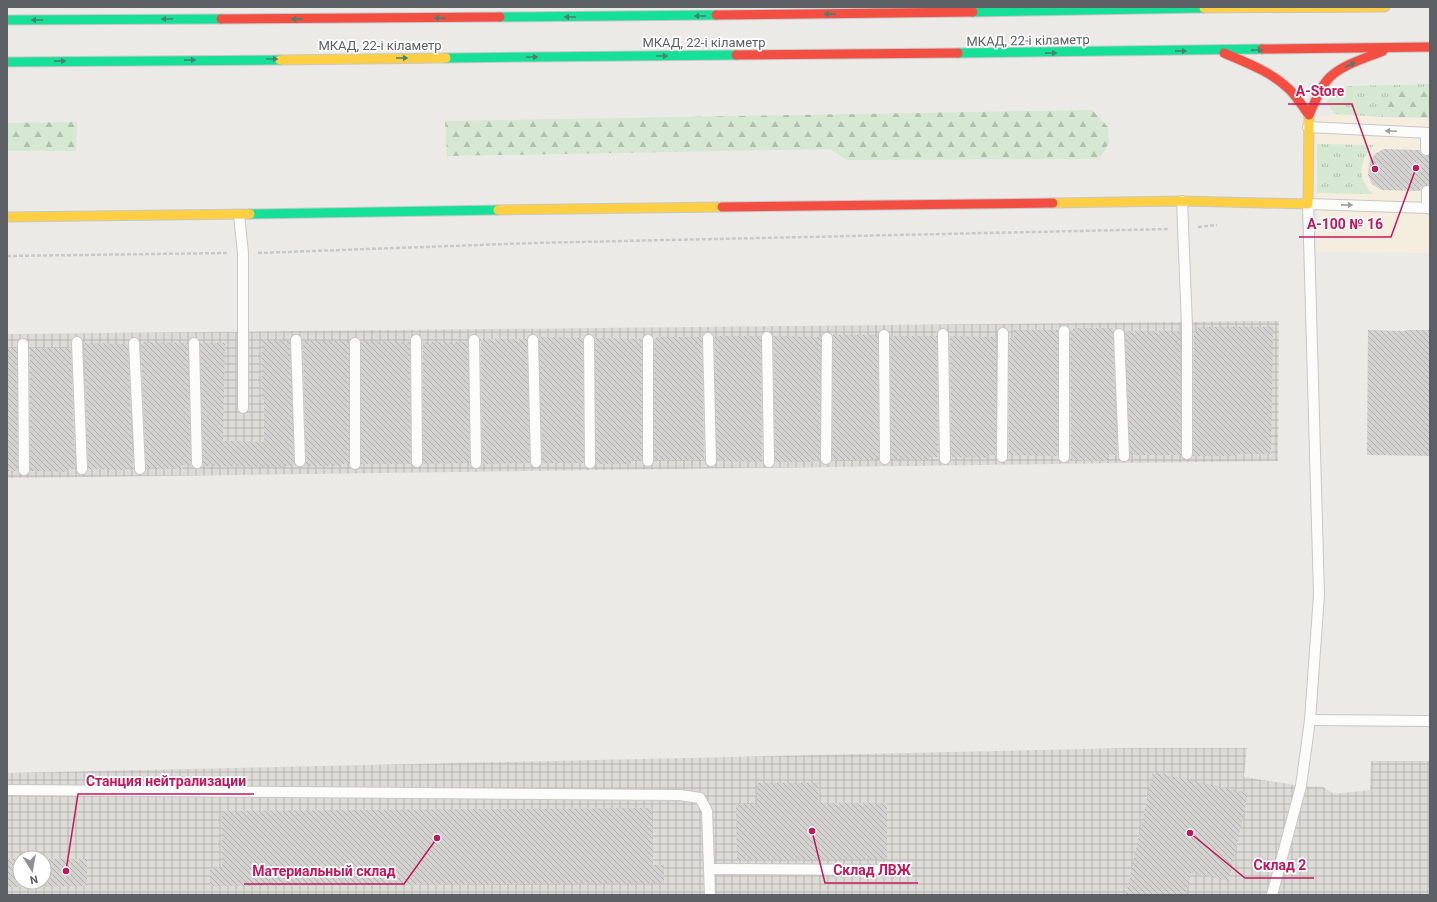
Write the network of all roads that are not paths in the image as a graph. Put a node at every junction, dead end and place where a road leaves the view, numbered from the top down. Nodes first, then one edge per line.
1 (1192, 7) edge
2 (1385, 7) edge
3 (7, 20) edge
4 (1390, 47) junction
5 (1430, 47) edge
6 (1218, 51) junction
7 (7, 62) edge
8 (1309, 115) junction
9 (1308, 127) junction
10 (1428, 133) edge
11 (1426, 150) dead end
12 (1427, 191) dead end
13 (1182, 201) junction
14 (1308, 204) junction
15 (1429, 208) edge
16 (239, 215) junction
17 (7, 217) edge
18 (1064, 331) dead end
19 (1002, 333) dead end
20 (943, 334) dead end
21 (1119, 334) dead end
22 (884, 335) dead end
23 (767, 337) dead end
24 (708, 338) dead end
25 (826, 338) dead end
26 (296, 340) dead end
27 (416, 340) dead end
28 (474, 340) dead end
29 (532, 340) dead end
30 (589, 340) dead end
31 (648, 340) dead end
32 (77, 342) dead end
33 (355, 342) dead end
34 (134, 343) dead end
35 (194, 343) dead end
36 (23, 344) dead end
37 (243, 408) dead end
38 (1187, 454) dead end
39 (1124, 456) dead end
40 (1002, 457) dead end
41 (1064, 457) dead end
42 (826, 459) dead end
43 (884, 459) dead end
44 (945, 459) dead end
45 (300, 461) dead end
46 (648, 461) dead end
47 (711, 461) dead end
48 (417, 462) dead end
49 (476, 462) dead end
50 (536, 462) dead end
51 (769, 462) dead end
52 (197, 463) dead end
53 (590, 463) dead end
54 (355, 464) dead end
55 (82, 469) dead end
56 (140, 469) dead end
57 (24, 470) dead end
58 (1310, 720) junction
59 (1430, 721) edge
60 (7, 790) edge
61 (709, 869) junction
62 (887, 870) dead end
63 (710, 895) edge
64 (1272, 895) edge

1 - 2 main road, МКАД, 22-і кіламетр
1 -> 3 main road, МКАД, 22-і кіламетр
4 - 5 main road, МКАД, 22-і кіламетр
6 -> 4 main road, МКАД, 22-і кіламетр
8 -> 4 main road
7 -> 6 main road, МКАД, 22-і кіламетр
6 - 8 main road
8 - 9 main road
10 -> 9 lane
9 - 14 main road
10 - 11 lane
12 - 15 lane
13 - 14 main road
13 - 16 main road
13 - 38 lane
14 -> 15 lane
14 - 58 lane
16 - 17 main road
16 - 37 lane
18 - 41 lane
19 - 40 lane
20 - 44 lane
21 - 39 lane
22 - 43 lane
23 - 51 lane
24 - 47 lane
25 - 42 lane
26 - 45 lane
27 - 48 lane
28 - 49 lane
29 - 50 lane
30 - 53 lane
31 - 46 lane
32 - 55 lane
33 - 54 lane
34 - 56 lane
35 - 52 lane
36 - 57 lane
58 - 59 lane
58 - 64 lane
60 - 61 lane
61 - 62 lane
61 - 63 lane

